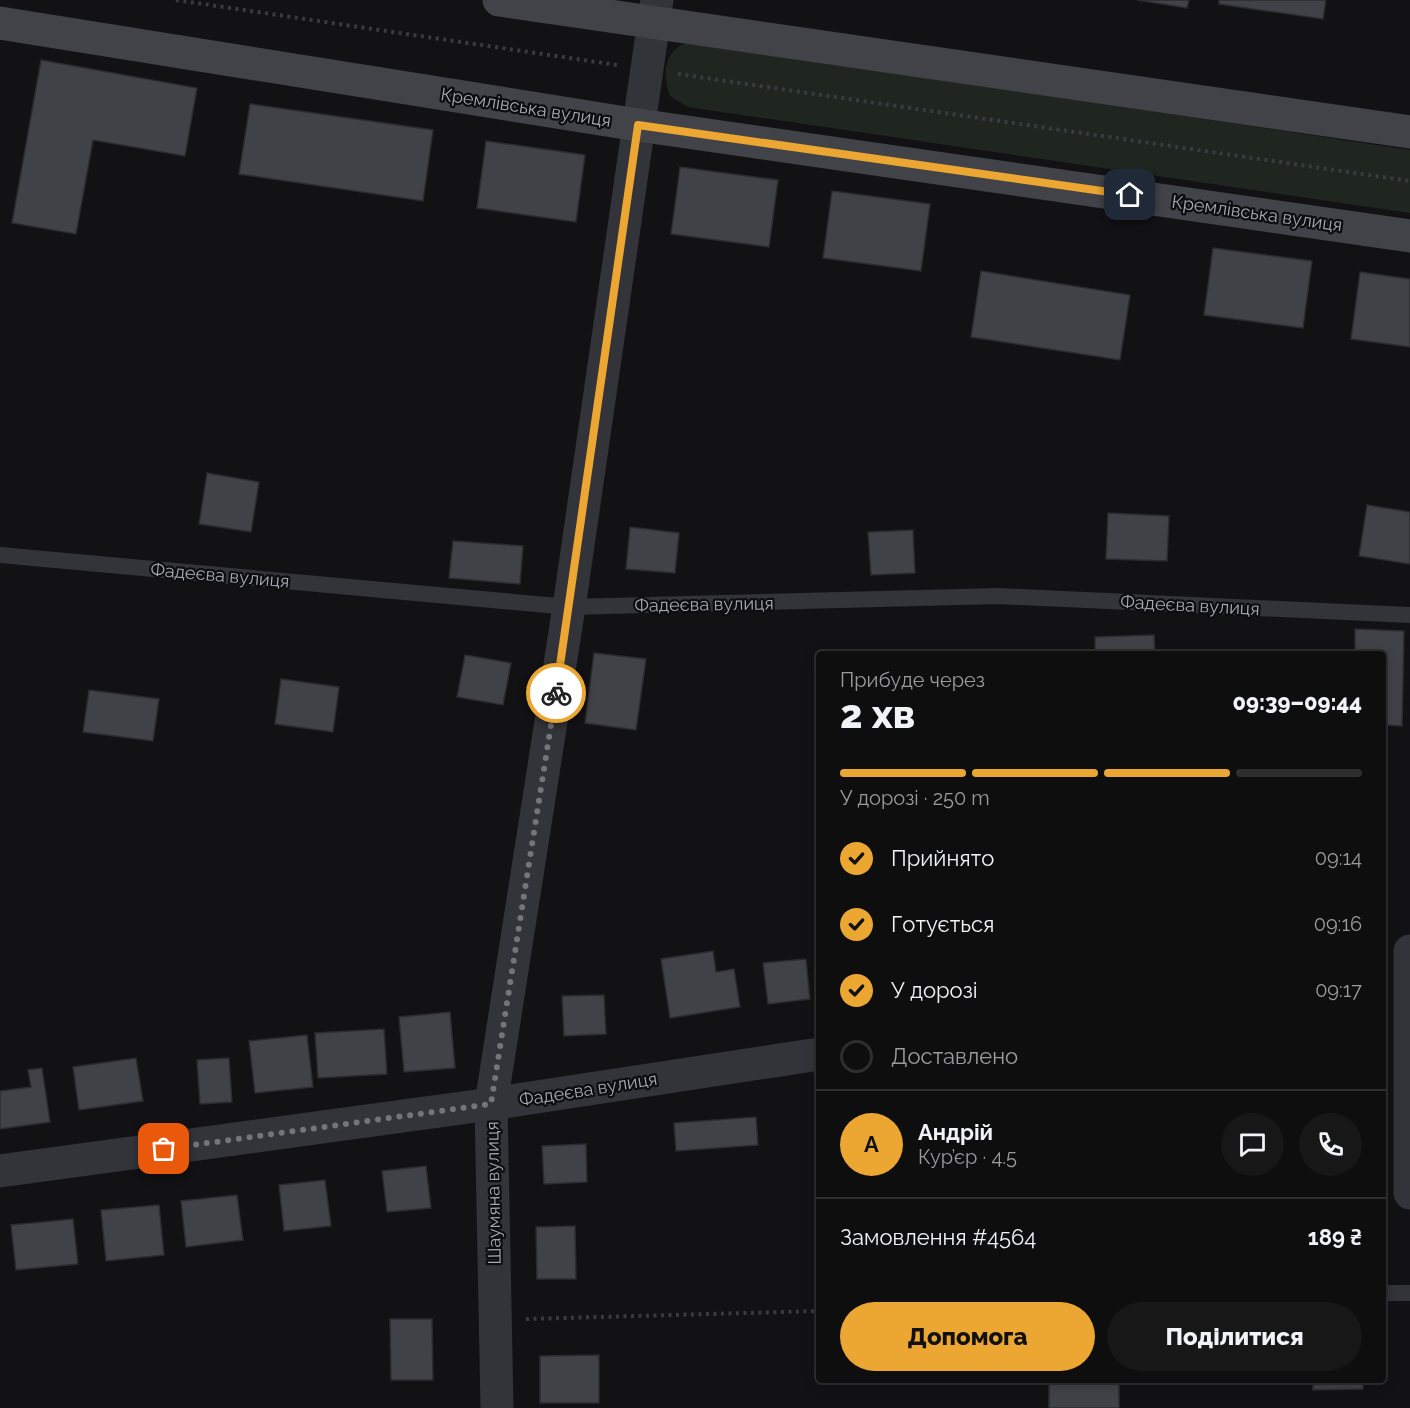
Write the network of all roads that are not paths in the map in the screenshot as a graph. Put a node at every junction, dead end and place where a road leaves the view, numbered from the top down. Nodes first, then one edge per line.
1 (499, 0) edge
2 (655, 11) edge
3 (0, 23) edge
4 (638, 125) junction
5 (1410, 132) edge
6 (1410, 236) edge
7 (0, 555) edge
8 (569, 607) junction
9 (1410, 615) edge
10 (1403, 962) edge
11 (816, 1054) edge
12 (491, 1104) junction
13 (0, 1171) edge
14 (1410, 1192) edge
15 (1386, 1293) edge
16 (1410, 1293) edge
17 (497, 1408) edge

1 - 2 street
2 - 4 street, Шаумяна вулиця
2 - 5 street
3 - 4 street, Кремлівська вулиця
4 - 6 street, Кремлівська вулиця
4 - 8 street, Шаумяна вулиця
7 - 8 lane, Фадеєва вулиця
8 - 9 lane, Фадеєва вулиця
8 - 12 street, Шаумяна вулиця
10 - 14 street
11 - 12 street, Фадеєва вулиця
12 - 13 street, Фадеєва вулиця
12 - 17 street, Шаумяна вулиця
15 - 16 lane

